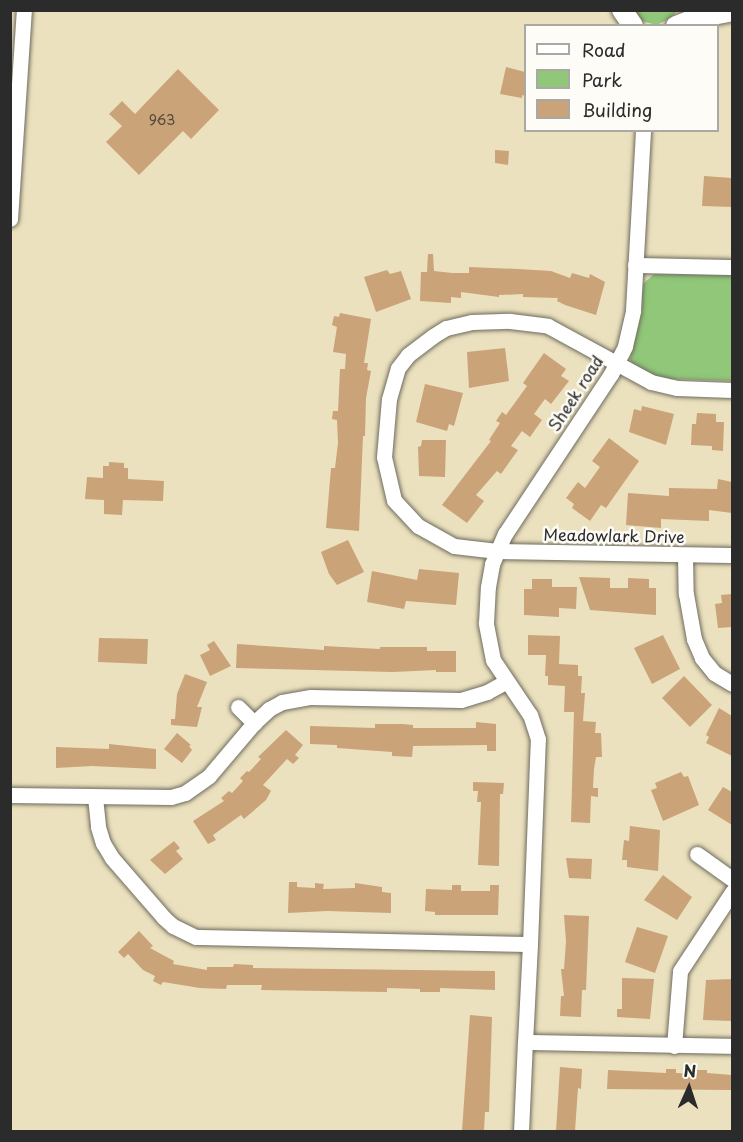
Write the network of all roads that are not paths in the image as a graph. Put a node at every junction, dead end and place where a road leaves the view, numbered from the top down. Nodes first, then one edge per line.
1 (24, 10) edge
2 (683, 10) edge
3 (732, 11) edge
4 (675, 24) edge
5 (680, 24) edge
6 (643, 132) edge
7 (10, 219) edge
8 (635, 266) junction
9 (732, 267) edge
10 (616, 364) junction
11 (732, 390) edge
12 (497, 550) junction
13 (685, 555) junction
14 (730, 555) dead end
15 (505, 682) junction
16 (732, 684) edge
17 (238, 707) dead end
18 (254, 723) junction
19 (10, 795) edge
20 (95, 797) junction
21 (697, 854) dead end
22 (732, 879) edge
23 (732, 892) edge
24 (530, 944) junction
25 (525, 1042) junction
26 (674, 1046) junction
27 (732, 1046) edge
28 (521, 1131) edge

1 - 7 street
2 - 4 main road
3 - 5 main road
6 - 8 street, Sheek road
8 - 9 street
8 - 10 street, Sheek road
10 - 11 street, Meadowlark Drive
10 - 12 street, Sheek road
10 - 12 street, Meadowlark Drive
12 - 13 street, Meadowlark Drive
12 - 15 street, Sheek road
13 - 14 street, Meadowlark Drive
13 - 16 street
15 - 18 street
15 - 24 street, Sheek road
17 - 18 street
18 - 20 street
19 - 20 street
20 - 24 street
21 - 22 street
23 - 26 street
24 - 25 street, Sheek road
25 - 26 street
25 - 28 street, Sheek road
26 - 27 street

